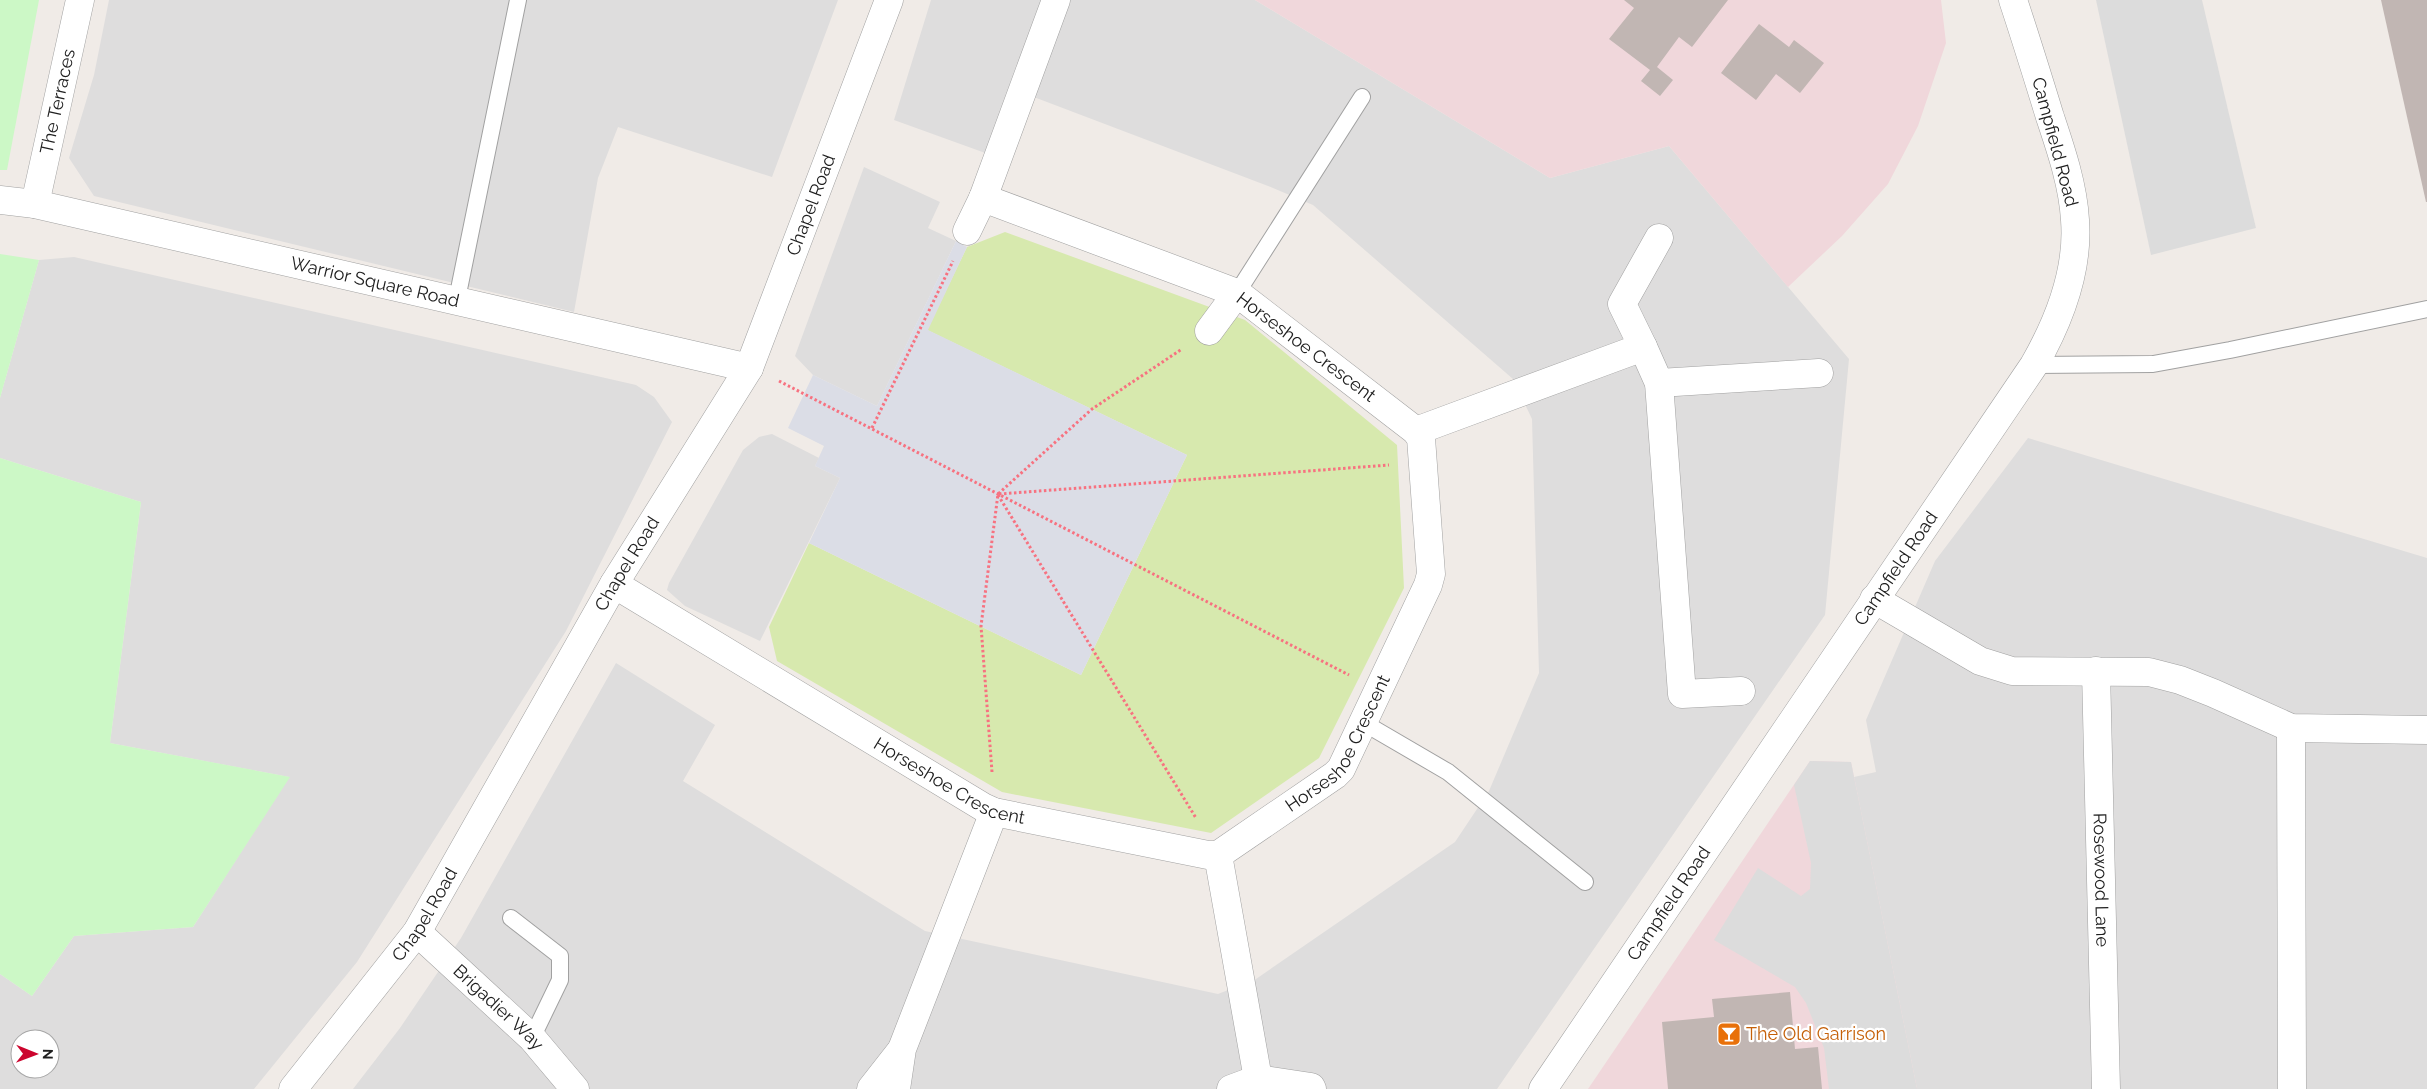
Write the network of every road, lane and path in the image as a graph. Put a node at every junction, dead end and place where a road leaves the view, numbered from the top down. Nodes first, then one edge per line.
1 (80, 0) edge
2 (518, 0) edge
3 (888, 0) edge
4 (1056, 0) edge
5 (2013, 0) edge
6 (1362, 97) dead end
7 (982, 198) junction
8 (0, 200) edge
9 (36, 204) junction
10 (968, 231) joint
11 (1660, 238) dead end
12 (1237, 293) junction
13 (457, 299) junction
14 (2427, 309) edge
15 (1209, 331) joint
16 (1643, 347) junction
17 (2034, 365) junction
18 (749, 368) junction
19 (1819, 373) dead end
20 (1659, 383) junction
21 (872, 428) junction
22 (1416, 431) junction
23 (1423, 463) junction
24 (998, 494) junction
25 (614, 584) junction
26 (1874, 599) junction
27 (2096, 671) junction
28 (1378, 690) junction
29 (1741, 691) dead end
30 (1364, 723) junction
31 (2291, 728) junction
32 (2427, 730) edge
33 (994, 812) junction
34 (1218, 856) junction
35 (1585, 882) dead end
36 (511, 918) dead end
37 (417, 932) junction
38 (532, 1038) junction
39 (902, 1049) junction
40 (1258, 1080) junction
41 (294, 1089) edge
42 (575, 1089) edge
43 (871, 1089) edge
44 (896, 1089) edge
45 (1231, 1089) edge
46 (1312, 1089) edge
47 (1543, 1089) edge
48 (2106, 1089) edge
49 (2292, 1089) edge

1 - 9 street, The Terraces
2 - 13 lane
3 - 18 street, Chapel Road
4 - 7 street
5 - 17 street, Campfield Road
6 - 12 lane
7 - 10 street
7 - 12 street, Horseshoe Crescent
8 - 9 street, Warrior Square Road
9 - 13 street, Warrior Square Road
10 - 21 path
11 - 16 street
12 - 15 street
12 - 22 street, Horseshoe Crescent
13 - 18 street, Warrior Square Road
14 - 17 lane
15 - 24 path
16 - 20 street
16 - 22 street
17 - 26 street, Campfield Road
18 - 21 path
18 - 25 street, Chapel Road
19 - 20 street
20 - 29 street
21 - 24 path
22 - 23 street, Horseshoe Crescent
23 - 24 path
23 - 28 street, Horseshoe Crescent
24 - 28 path
24 - 33 path
24 - 34 path
25 - 33 street, Horseshoe Crescent
25 - 37 street, Chapel Road
26 - 27 street
26 - 47 street, Campfield Road
27 - 31 street
27 - 48 street, Rosewood Lane
28 - 30 street, Horseshoe Crescent
30 - 34 street, Horseshoe Crescent
30 - 35 lane
31 - 32 street
31 - 49 street
33 - 34 street, Horseshoe Crescent
33 - 39 street
34 - 40 street
36 - 38 lane
37 - 38 street, Brigadier Way
37 - 41 street, Chapel Road
38 - 42 street, Brigadier Way
39 - 43 street
39 - 44 street
40 - 45 street
40 - 46 street

